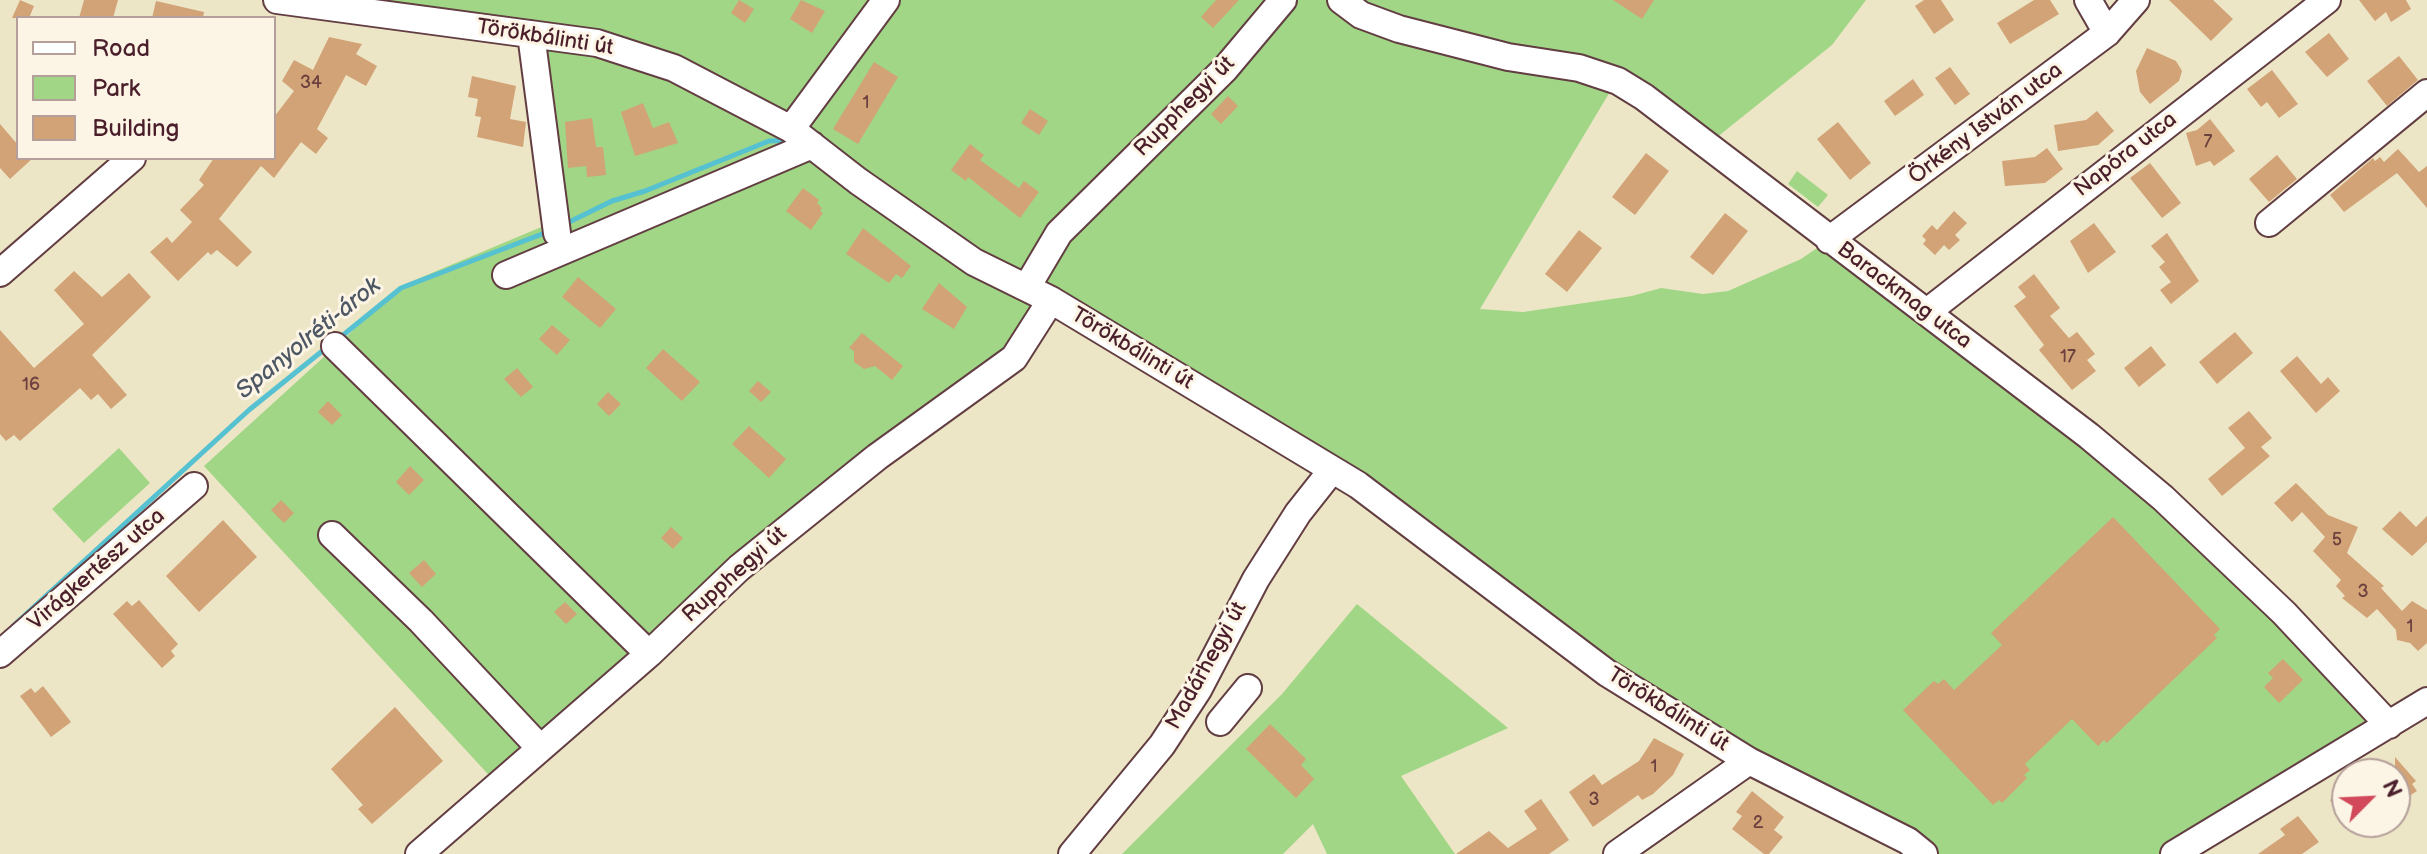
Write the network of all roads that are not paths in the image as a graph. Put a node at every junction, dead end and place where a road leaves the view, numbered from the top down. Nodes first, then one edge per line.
1 (276, 0) edge
2 (886, 0) edge
3 (1283, 0) edge
4 (1341, 0) edge
5 (2088, 0) edge
6 (2136, 0) edge
7 (2327, 0) edge
8 (2107, 33) junction
9 (531, 34) junction
10 (2427, 93) edge
11 (791, 129) junction
12 (812, 145) junction
13 (130, 160) edge
14 (2269, 223) dead end
15 (556, 228) dead end
16 (1829, 240) junction
17 (0, 273) edge
18 (506, 275) dead end
19 (1027, 287) junction
20 (1051, 300) junction
21 (1927, 312) junction
22 (335, 346) dead end
23 (1332, 470) junction
24 (194, 486) dead end
25 (332, 535) dead end
26 (0, 654) edge
27 (649, 654) junction
28 (1205, 675) junction
29 (2427, 701) edge
30 (1235, 704) dead end
31 (2389, 725) junction
32 (540, 748) junction
33 (1749, 761) junction
34 (419, 854) edge
35 (1072, 854) edge
36 (1617, 854) edge
37 (1924, 854) edge
38 (2174, 854) edge

1 - 9 street, Törökbálinti út
2 - 11 street
3 - 19 street, Rupphegyi út
4 - 16 street, Barackmag utca
5 - 8 street
6 - 8 street, Örkény István utca
7 - 21 street, Napóra utca
8 - 16 street, Örkény István utca
9 - 11 street, Törökbálinti út
9 - 15 street
10 - 14 street
11 - 12 street, Törökbálinti út
12 - 18 street
12 - 19 street, Törökbálinti út
13 - 17 street
16 - 21 street, Barackmag utca
19 - 20 street, Törökbálinti út
20 - 23 street, Törökbálinti út
20 - 27 street, Rupphegyi út
21 - 31 street, Barackmag utca
22 - 27 street
23 - 28 street, Madárhegyi út
23 - 33 street, Törökbálinti út
24 - 26 street, Virágkertész utca
25 - 32 street
27 - 32 street, Rupphegyi út
28 - 30 street
28 - 35 street, Madárhegyi út
29 - 31 street
31 - 38 street
32 - 34 street, Rupphegyi út
33 - 36 street
33 - 37 street, Törökbálinti út

